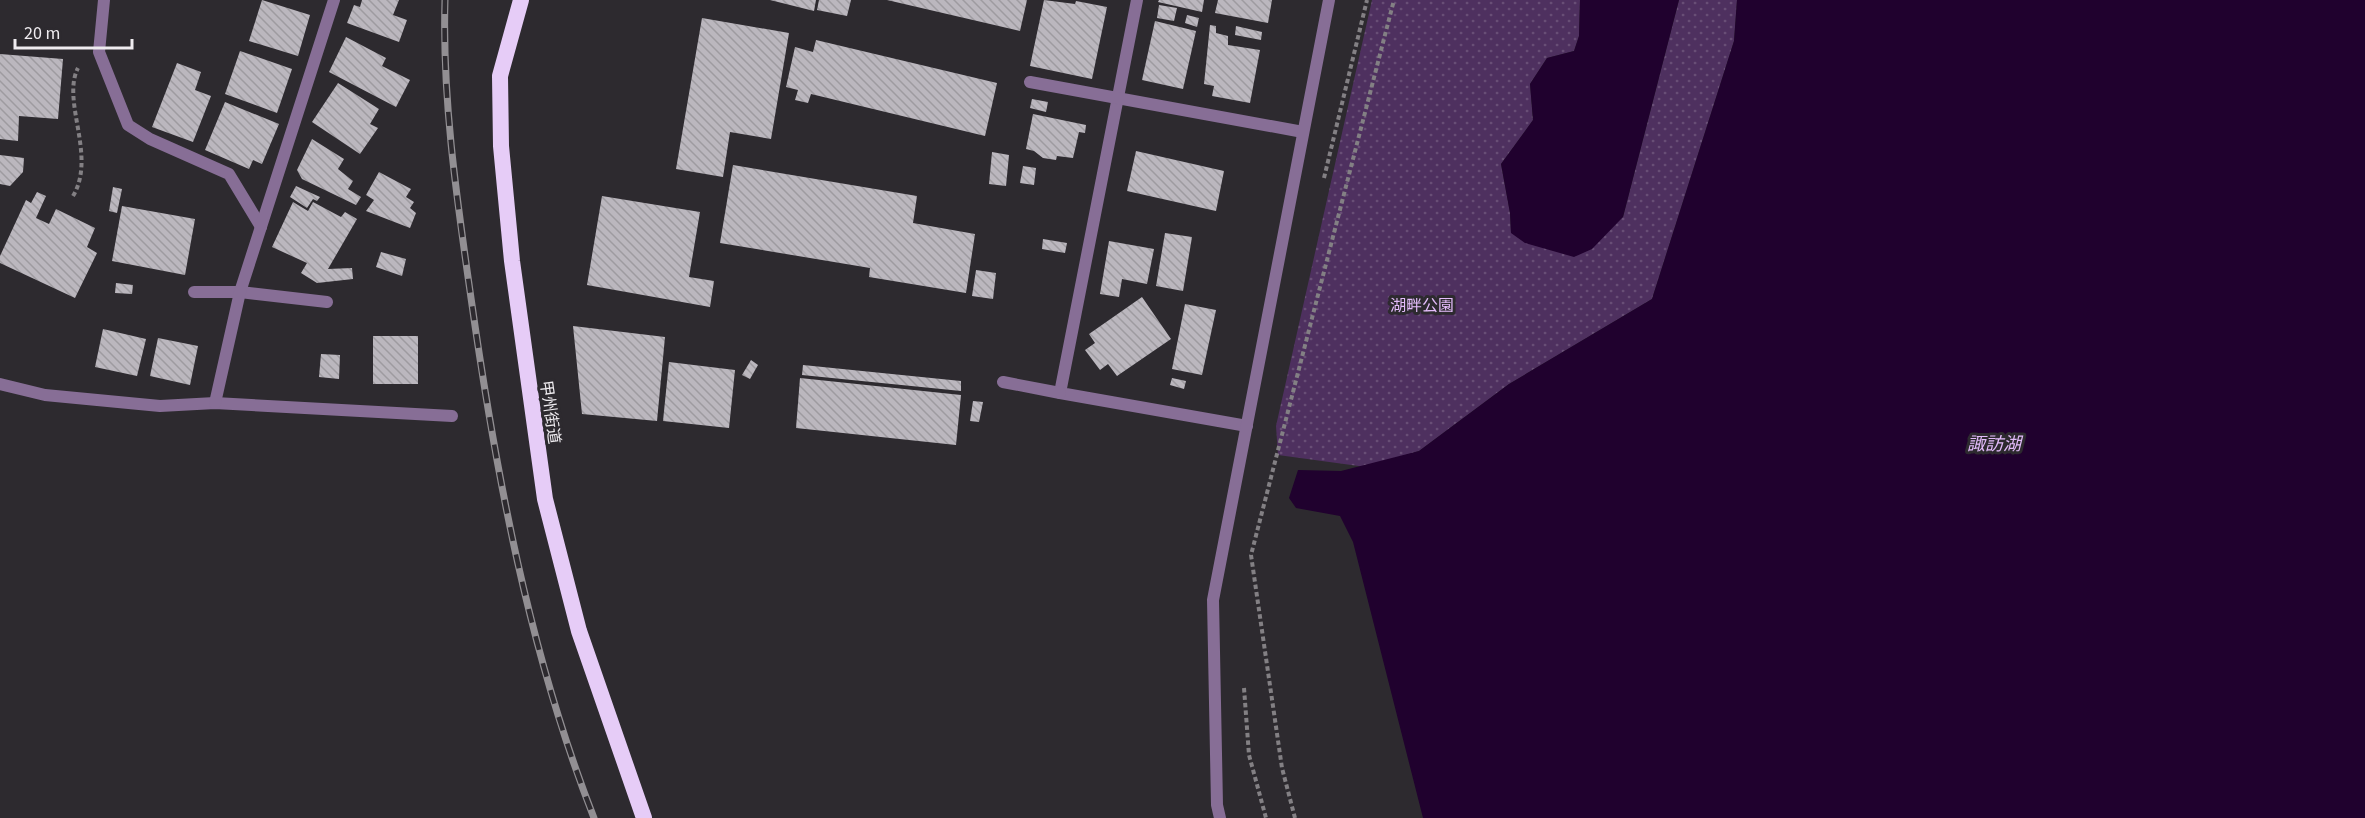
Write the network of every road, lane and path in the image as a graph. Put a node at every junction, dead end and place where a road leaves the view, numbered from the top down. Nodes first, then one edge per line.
1 (104, 0) edge
2 (334, 0) edge
3 (520, 0) edge
4 (1137, 0) edge
5 (1329, 0) edge
6 (1394, 0) edge
7 (99, 46) junction
8 (1030, 82) dead end
9 (1116, 98) junction
10 (1303, 132) junction
11 (73, 196) dead end
12 (261, 227) junction
13 (194, 292) dead end
14 (240, 292) junction
15 (327, 302) dead end
16 (1004, 382) dead end
17 (0, 384) edge
18 (1060, 393) junction
19 (215, 403) junction
20 (452, 416) dead end
21 (1247, 426) junction
22 (1251, 555) junction
23 (1246, 573) dead end
24 (1244, 684) dead end
25 (644, 818) edge
26 (1220, 818) edge
27 (1266, 818) edge
28 (1295, 818) edge

1 - 7 street
2 - 12 street
3 - 25 highway, 甲州街道
4 - 9 street
5 - 10 street
6 - 22 path
7 - 11 path
7 - 12 street
8 - 9 street
9 - 10 street
9 - 18 street
10 - 21 street
12 - 14 street
13 - 14 street
14 - 15 street
14 - 19 street
16 - 18 street
17 - 19 street
18 - 21 street
19 - 20 street
21 - 26 street
22 - 23 path
22 - 28 path
24 - 27 path

